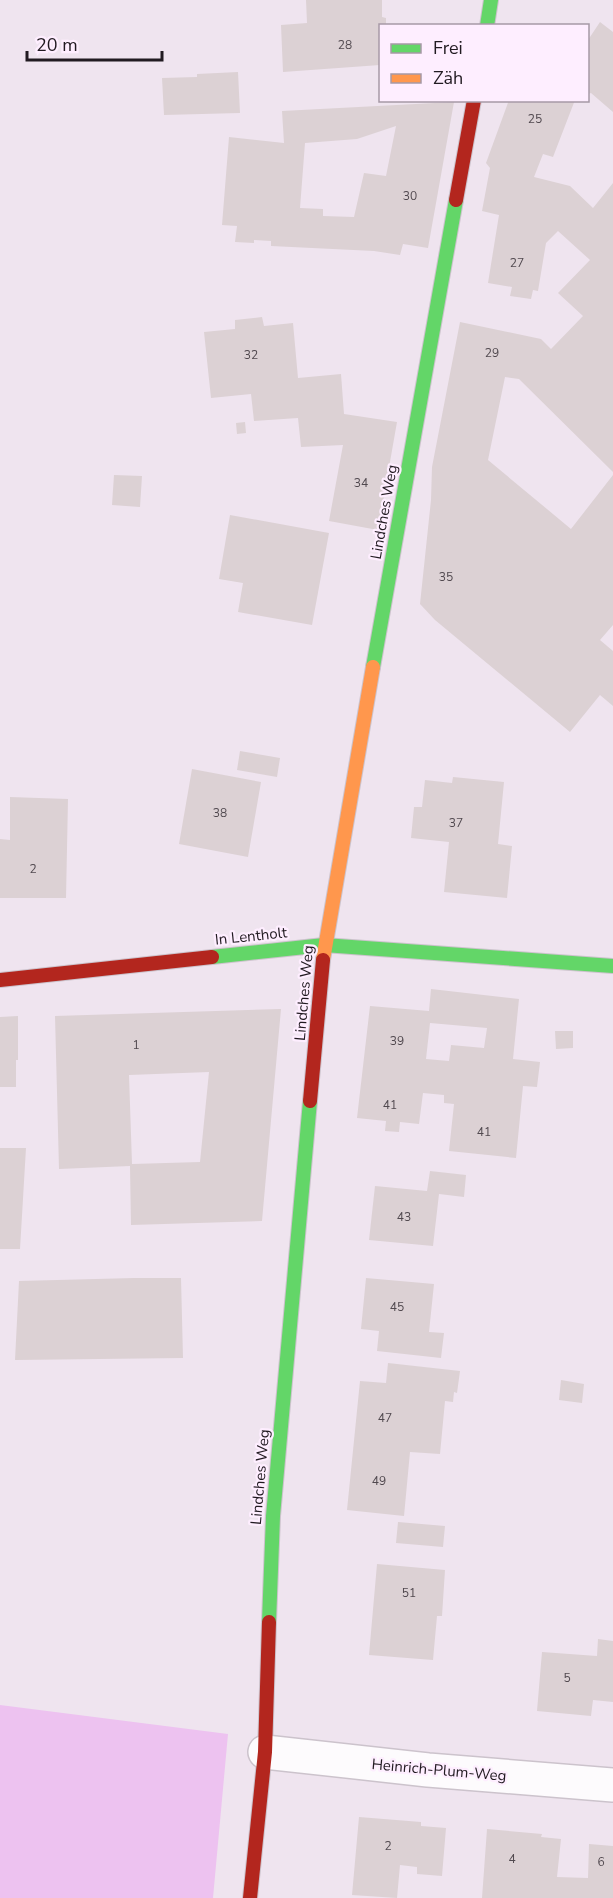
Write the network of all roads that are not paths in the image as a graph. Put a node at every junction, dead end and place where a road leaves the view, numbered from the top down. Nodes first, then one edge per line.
1 (491, 0) edge
2 (487, 24) edge
3 (474, 102) edge
4 (324, 945) junction
5 (613, 966) edge
6 (0, 980) edge
7 (265, 1752) junction
8 (613, 1785) edge
9 (250, 1898) edge

1 - 2 street
3 - 4 street, Lindches Weg
4 - 5 street, In Lentholt
4 - 6 street, In Lentholt
4 - 7 street, Lindches Weg
7 - 8 street, Heinrich-Plum-Weg
7 - 9 street, Lindches Weg

